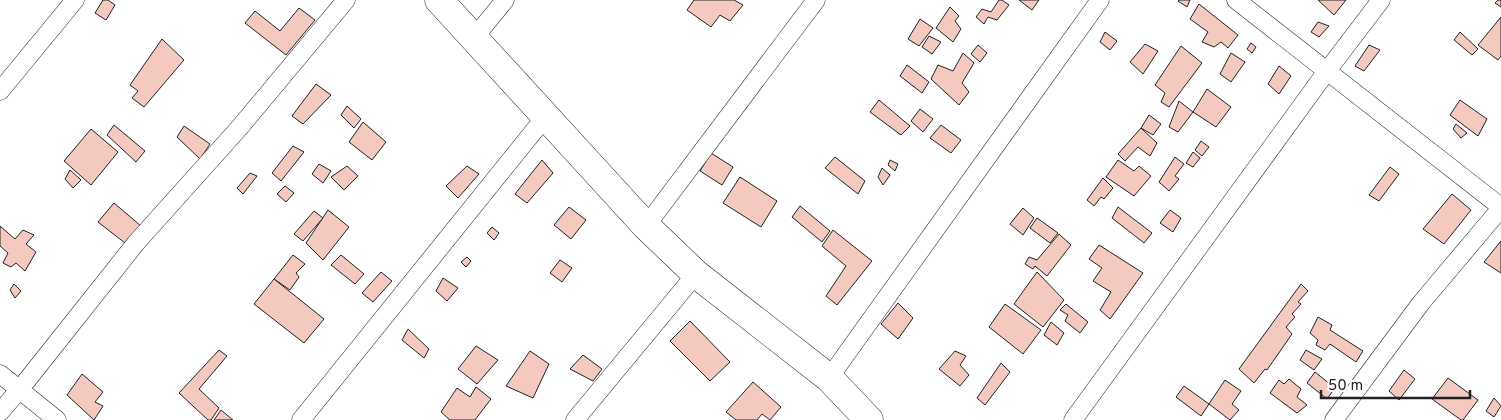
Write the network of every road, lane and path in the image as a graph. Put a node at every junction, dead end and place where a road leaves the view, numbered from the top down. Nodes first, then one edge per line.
1 (75, 0) edge
2 (346, 0) edge
3 (439, 0) edge
4 (504, 0) edge
5 (816, 0) edge
6 (1100, 0) edge
7 (1236, 0) edge
8 (1381, 0) edge
9 (474, 38) junction
10 (1327, 71) junction
11 (0, 91) edge
12 (546, 116) junction
13 (1501, 207) edge
14 (646, 226) junction
15 (696, 274) junction
16 (0, 374) edge
17 (829, 378) junction
18 (20, 389) junction
19 (0, 412) edge
20 (56, 420) edge
21 (301, 420) edge
22 (575, 420) edge
23 (869, 420) edge
24 (1073, 420) edge
25 (1334, 420) edge

1 - 11 street
2 - 18 street
3 - 9 highway
4 - 9 street
5 - 14 street
6 - 17 street
7 - 10 street
8 - 10 street
9 - 12 highway
10 - 13 street
10 - 24 street
12 - 14 highway
12 - 21 street
13 - 25 street
14 - 15 highway
15 - 17 highway
15 - 22 street
16 - 18 street
17 - 23 highway
18 - 19 street
18 - 20 street

